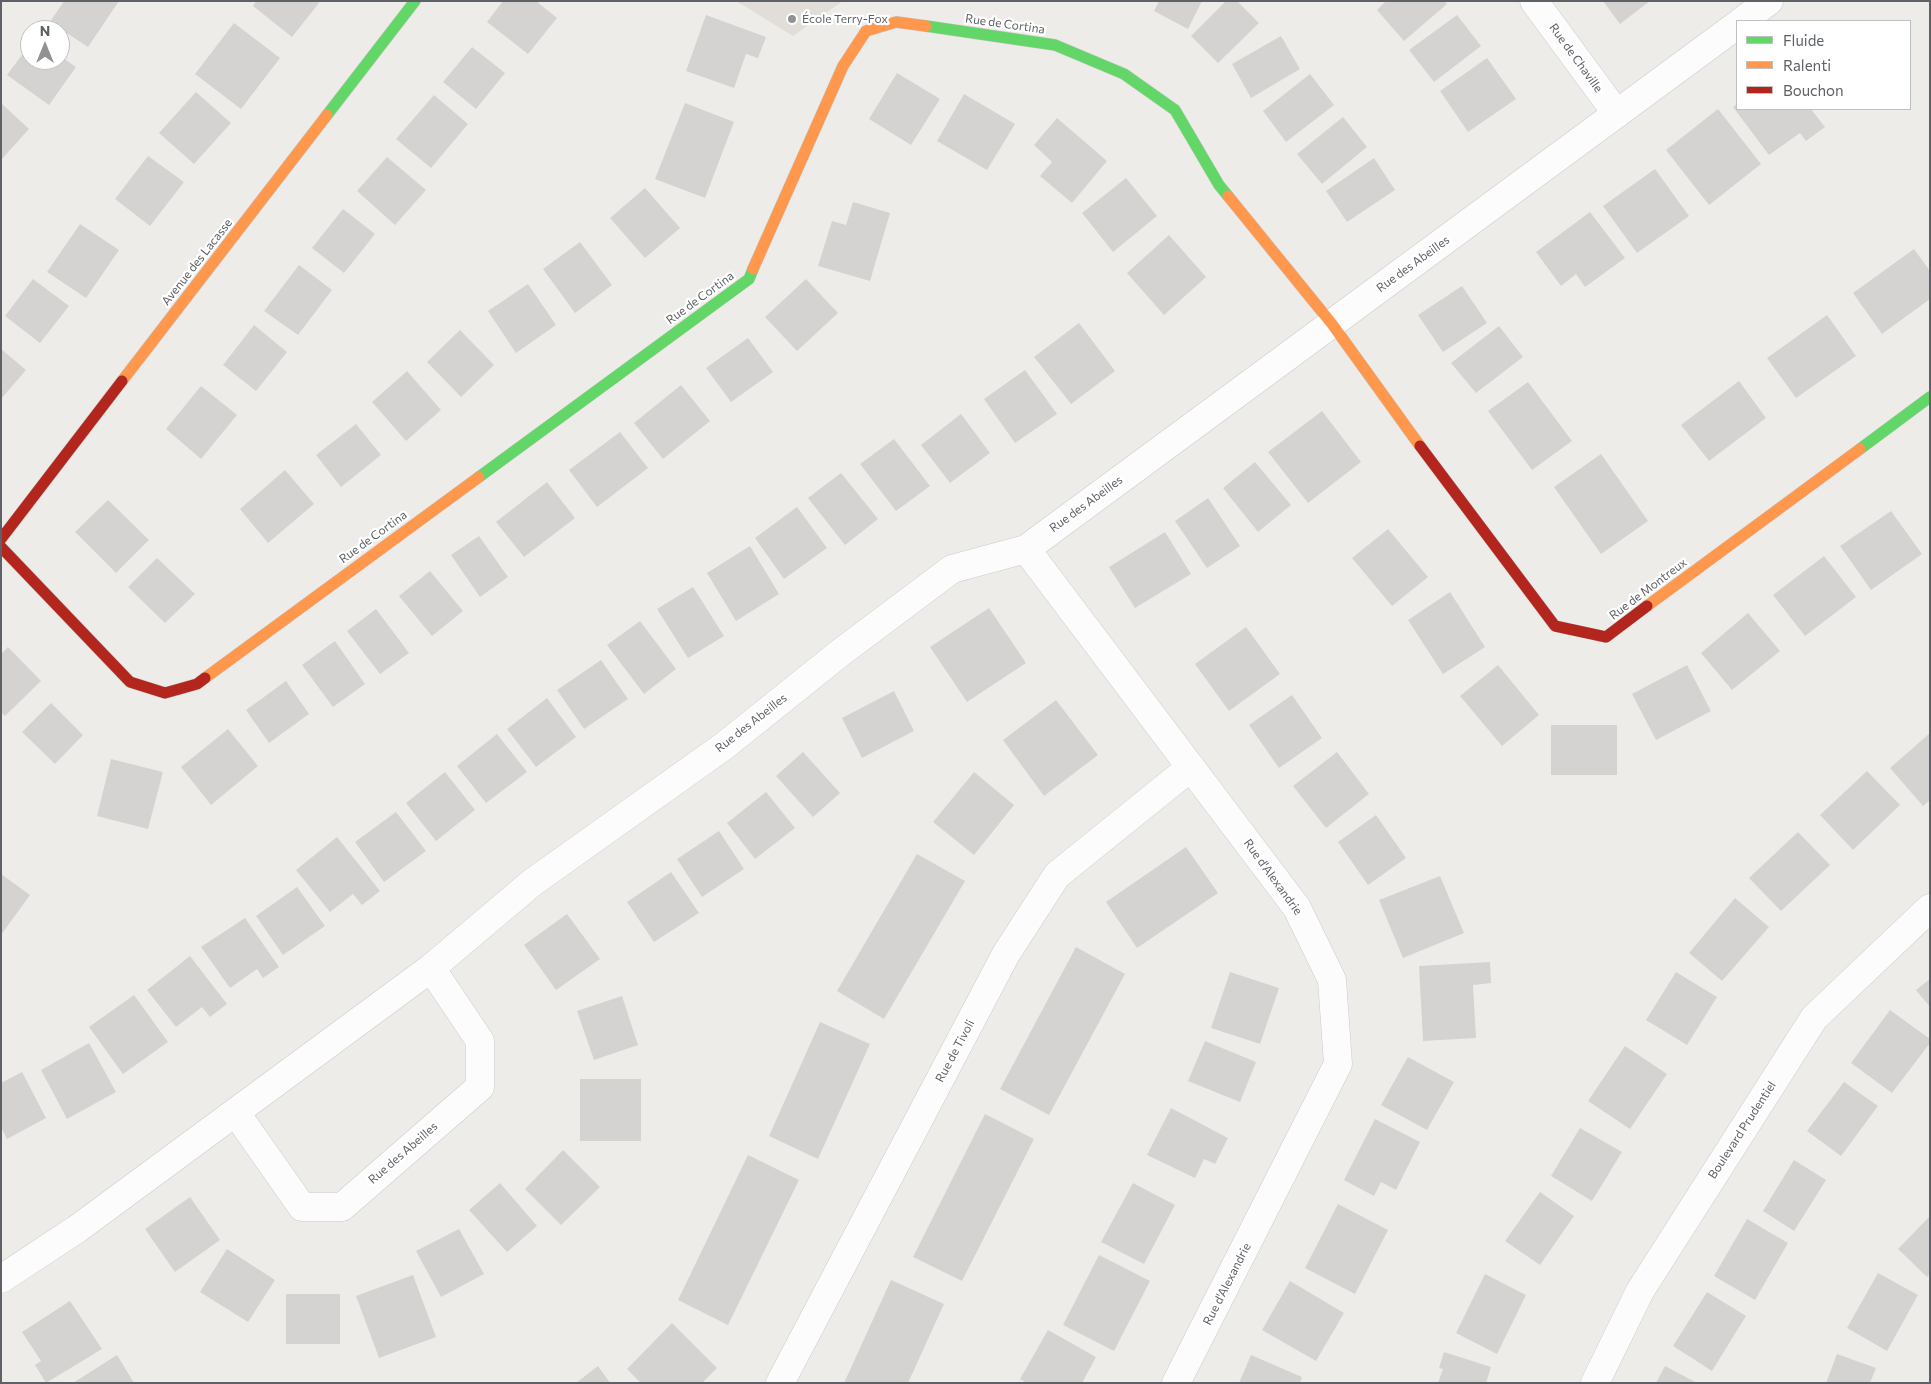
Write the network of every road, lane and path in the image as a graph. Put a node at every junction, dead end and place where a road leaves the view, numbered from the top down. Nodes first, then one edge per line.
1 (415, 1) edge
2 (1534, 1) edge
3 (1769, 1) edge
4 (1743, 20) edge
5 (1736, 26) edge
6 (1617, 114) junction
7 (1332, 324) junction
8 (1930, 397) edge
9 (1, 539) edge
10 (1, 547) edge
11 (1026, 548) junction
12 (1190, 767) junction
13 (1930, 908) edge
14 (431, 968) junction
15 (236, 1113) junction
16 (1, 1279) edge
17 (780, 1383) edge
18 (1176, 1383) edge
19 (1595, 1383) edge

1 - 9 street, Avenue des Lacasse
2 - 6 street, Rue de Chaville
3 - 4 street
5 - 6 street, Rue des Abeilles
6 - 7 street, Rue des Abeilles
7 - 8 street, Rue de Montreux
7 - 10 street, Rue de Cortina
7 - 11 street, Rue des Abeilles
11 - 12 street, Rue d'Alexandrie
11 - 14 street, Rue des Abeilles
12 - 17 street, Rue de Tivoli
12 - 18 street, Rue d'Alexandrie
13 - 19 street, Boulevard Prudentiel
14 - 15 street, Rue des Abeilles
14 - 15 street, Rue des Abeilles
15 - 16 street, Rue des Abeilles

